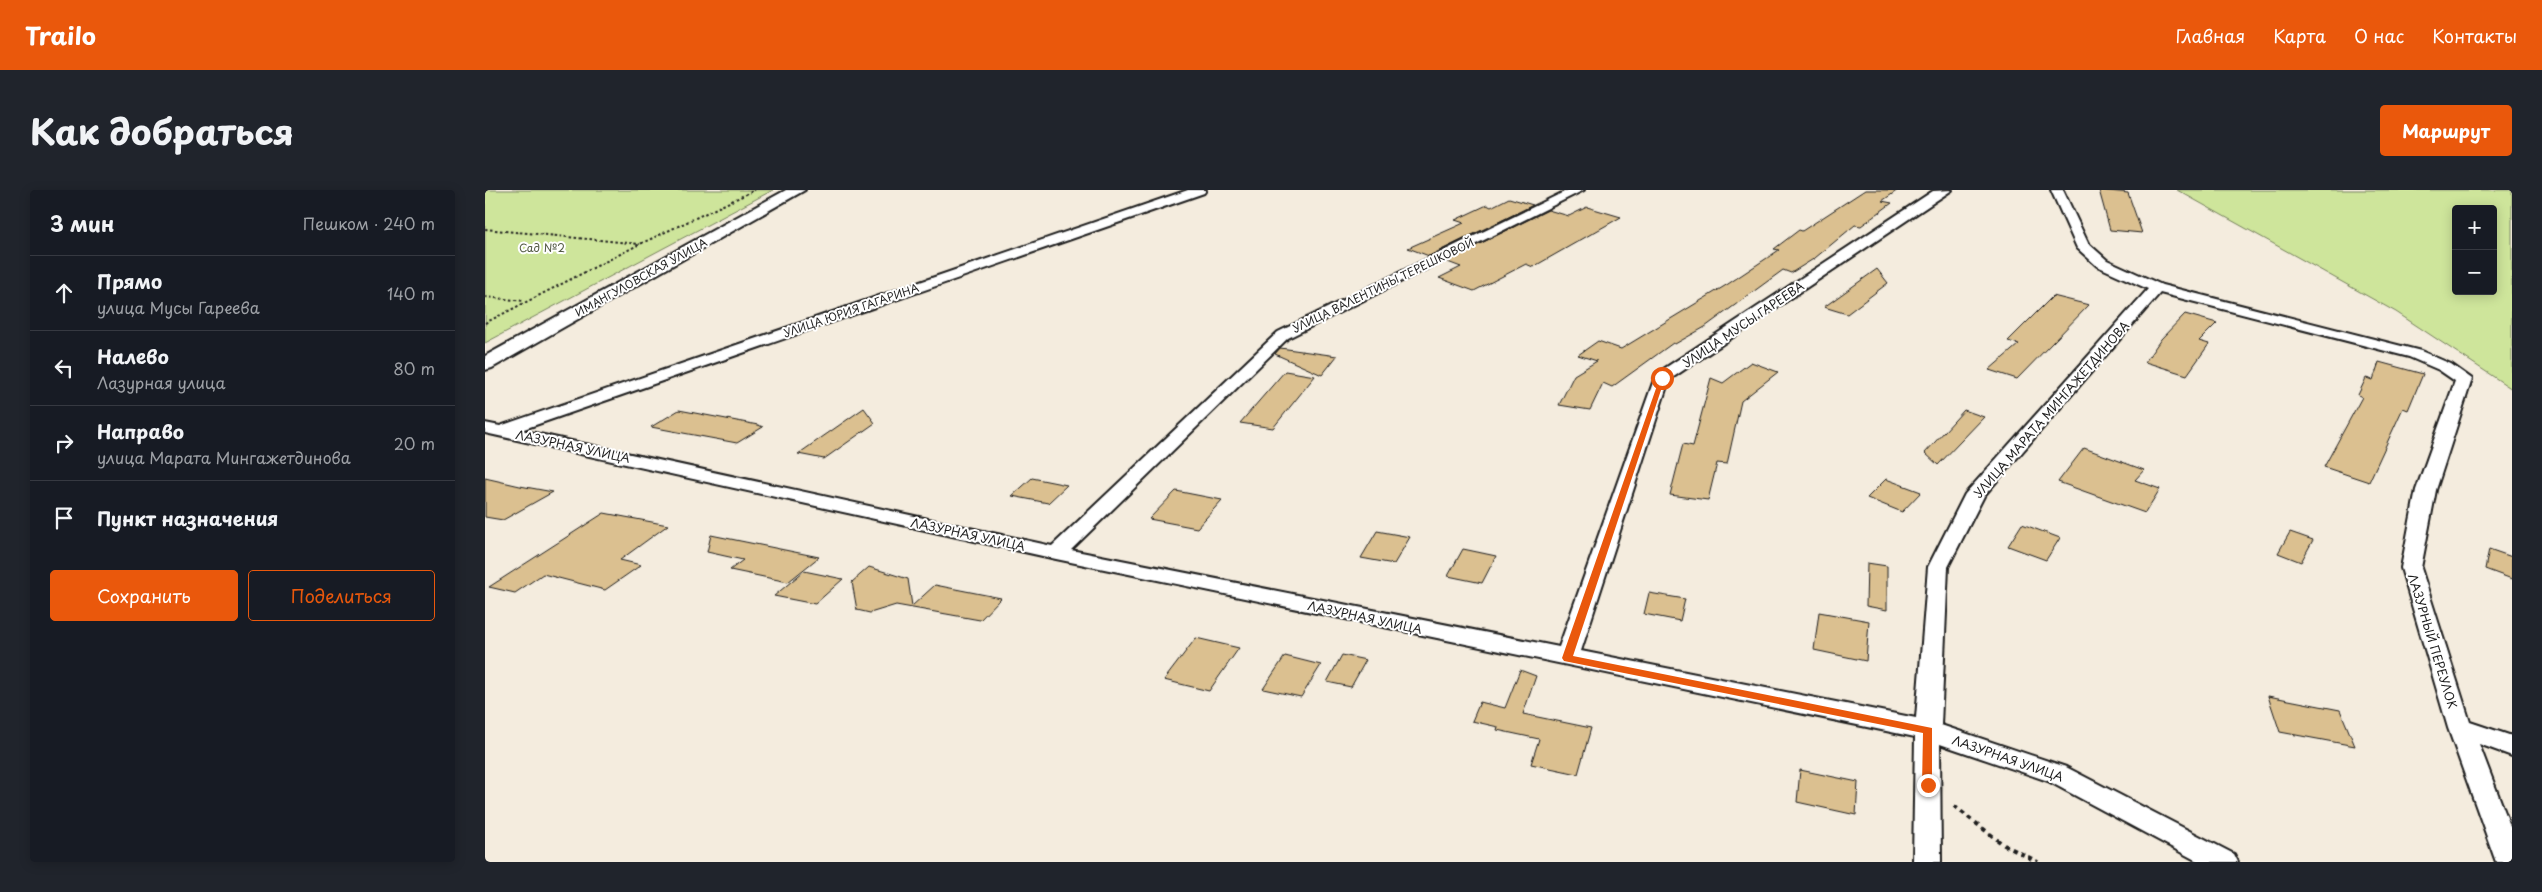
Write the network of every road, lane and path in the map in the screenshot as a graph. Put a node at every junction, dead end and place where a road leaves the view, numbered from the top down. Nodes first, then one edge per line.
1 (755, 190) edge
2 (797, 190) edge
3 (1200, 190) edge
4 (1578, 190) edge
5 (1946, 190) edge
6 (2057, 190) edge
7 (485, 229) edge
8 (640, 244) junction
9 (2157, 288) junction
10 (485, 297) edge
11 (526, 302) junction
12 (485, 323) edge
13 (485, 364) edge
14 (491, 431) edge
15 (1056, 553) junction
16 (1567, 658) junction
17 (2460, 728) junction
18 (1928, 730) junction
19 (2512, 746) edge
20 (1928, 785) junction
21 (1927, 862) edge
22 (2038, 862) edge
23 (2224, 862) edge
24 (2510, 862) edge

1 - 8 path
2 - 13 street, ИМАНГУЛОВСКАЯ УЛИЦА
3 - 14 street, УЛИЦА ЮРИЯ ГАГАРИНА
4 - 15 street, УЛИЦА ВАЛЕНТИНЫ ТЕРЕШКОВОЙ
5 - 16 street, УЛИЦА МУСЫ ГАРЕЕВА
6 - 9 street
7 - 8 path
8 - 11 path
9 - 17 street, ЛАЗУРНЫЙ ПЕРЕУЛОК
9 - 18 street, УЛИЦА МАРАТА МИНГАЖЕТДИНОВА
10 - 11 path
11 - 12 path
14 - 15 street, ЛАЗУРНАЯ УЛИЦА
15 - 16 street, ЛАЗУРНАЯ УЛИЦА
16 - 18 street, ЛАЗУРНАЯ УЛИЦА
17 - 19 street
17 - 24 street, ЛАЗУРНЫЙ ПЕРЕУЛОК
18 - 20 street, УЛИЦА МАРАТА МИНГАЖЕТДИНОВА
18 - 23 street, ЛАЗУРНАЯ УЛИЦА
20 - 21 street, УЛИЦА МАРАТА МИНГАЖЕТДИНОВА
20 - 22 path

